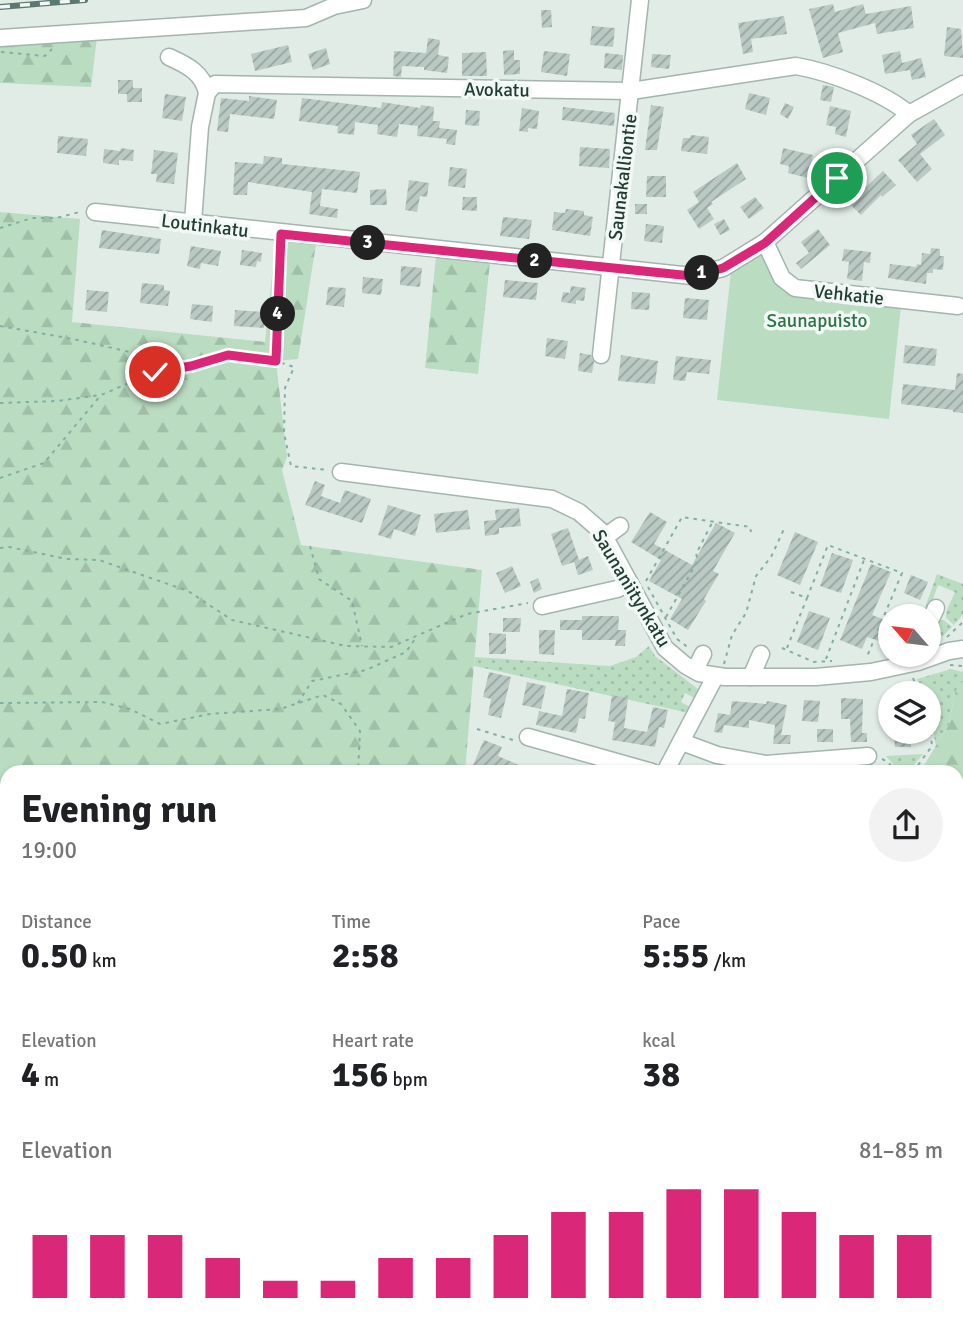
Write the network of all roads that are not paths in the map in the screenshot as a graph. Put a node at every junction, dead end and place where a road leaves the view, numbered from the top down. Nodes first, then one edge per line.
1 (363, 0) edge
2 (640, 0) edge
3 (0, 38) edge
4 (169, 57) dead end
5 (963, 84) edge
6 (631, 91) junction
7 (207, 93) junction
8 (909, 114) junction
9 (95, 212) road end
10 (193, 222) junction
11 (765, 243) junction
12 (611, 269) junction
13 (958, 306) dead end
14 (601, 355) dead end
15 (341, 472) road end
16 (620, 526) dead end
17 (605, 537) junction
18 (630, 583) junction
19 (542, 606) road end
20 (963, 649) edge
21 (942, 653) edge
22 (761, 654) dead end
23 (889, 667) edge
24 (720, 677) junction
25 (751, 677) junction
26 (528, 737) road end
27 (682, 742) junction
28 (868, 756) road end
29 (627, 765) edge
30 (669, 765) edge

1 - 3 street
2 - 6 street, Saunakalliontie
4 - 7 street
5 - 8 street, Loutinkatu
6 - 7 street, Avokatu
6 - 8 street, Avokatu
6 - 12 street, Saunakalliontie
7 - 10 street
8 - 11 street, Loutinkatu
9 - 10 street, Loutinkatu
10 - 12 street, Loutinkatu
11 - 12 street, Loutinkatu
11 - 13 street, Vehkatie
12 - 14 street, Saunakalliontie
15 - 17 street, Saunaniitynkatu
16 - 17 street
17 - 18 street, Saunaniitynkatu
18 - 19 street
18 - 24 street, Saunaniitynkatu
20 - 21 street, Saunaniitynkatu
22 - 25 street
23 - 25 street, Saunaniitynkatu
24 - 25 street, Saunaniitynkatu
24 - 27 street
26 - 29 street
27 - 28 street
27 - 30 street

